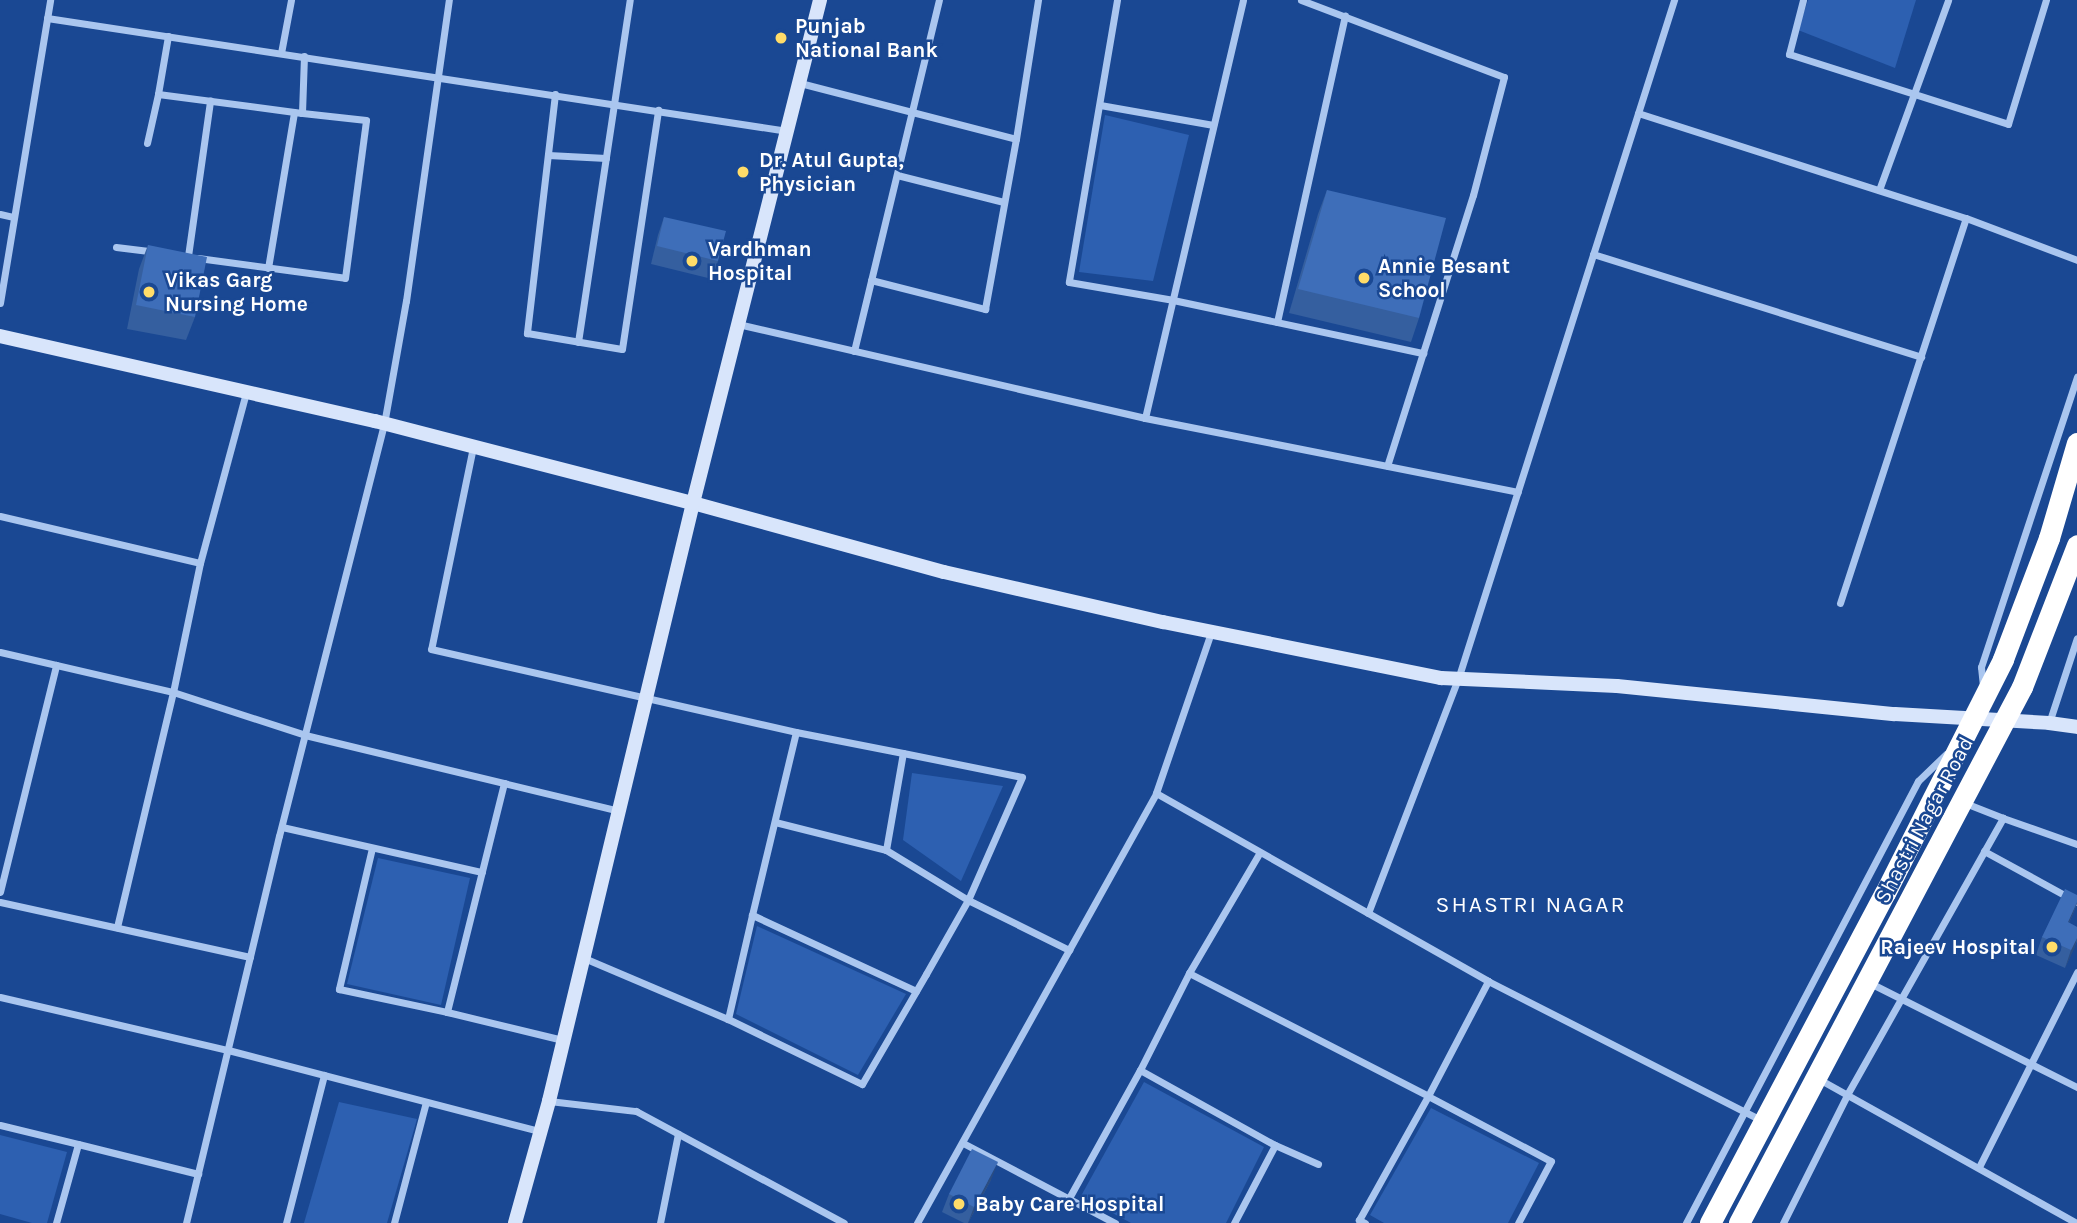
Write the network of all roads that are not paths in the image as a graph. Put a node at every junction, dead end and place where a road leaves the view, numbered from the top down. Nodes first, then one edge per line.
1 (50, 0) edge
2 (291, 0) edge
3 (449, 0) edge
4 (630, 0) edge
5 (820, 0) edge
6 (939, 0) edge
7 (1038, 0) edge
8 (1117, 0) edge
9 (1243, 0) edge
10 (1301, 0) edge
11 (1674, 0) edge
12 (1803, 0) edge
13 (1948, 0) edge
14 (2046, 0) edge
15 (1345, 15) junction
16 (47, 18) junction
17 (168, 36) junction
18 (281, 52) junction
19 (304, 56) junction
20 (438, 76) junction
21 (800, 83) junction
22 (158, 94) junction
23 (555, 94) junction
24 (1913, 96) junction
25 (210, 101) junction
26 (615, 103) junction
27 (1100, 105) junction
28 (658, 110) junction
29 (298, 112) junction
30 (911, 112) junction
31 (1638, 113) junction
32 (1213, 125) junction
33 (787, 131) junction
34 (1016, 139) junction
35 (147, 143) dead end
36 (548, 155) junction
37 (606, 158) junction
38 (897, 175) junction
39 (1879, 190) junction
40 (1004, 202) junction
41 (0, 214) edge
42 (13, 217) junction
43 (1966, 218) junction
44 (116, 247) dead end
45 (164, 253) edge
46 (1594, 254) junction
47 (176, 255) edge
48 (188, 257) junction
49 (2077, 260) edge
50 (268, 268) junction
51 (871, 280) junction
52 (1173, 300) junction
53 (0, 303) edge
54 (1277, 322) junction
55 (738, 324) junction
56 (0, 336) edge
57 (578, 342) junction
58 (853, 351) junction
59 (1423, 353) junction
60 (1921, 357) junction
61 (2077, 376) edge
62 (246, 392) junction
63 (1145, 418) junction
64 (384, 424) junction
65 (2077, 443) edge
66 (473, 446) junction
67 (1387, 466) junction
68 (1518, 492) junction
69 (693, 503) junction
70 (0, 516) edge
71 (2077, 545) edge
72 (200, 563) junction
73 (1840, 603) dead end
74 (1211, 632) junction
75 (2077, 638) edge
76 (0, 652) edge
77 (56, 665) junction
78 (1458, 679) junction
79 (173, 692) junction
80 (1984, 697) junction
81 (646, 698) junction
82 (2005, 720) junction
83 (2049, 723) junction
84 (1970, 726) junction
85 (2077, 727) edge
86 (796, 732) junction
87 (305, 735) junction
88 (902, 753) junction
89 (504, 783) junction
90 (1156, 793) junction
91 (1961, 802) junction
92 (618, 811) junction
93 (2003, 818) junction
94 (775, 822) junction
95 (282, 827) junction
96 (2077, 845) edge
97 (372, 848) junction
98 (886, 850) junction
99 (1984, 851) junction
100 (1260, 852) junction
101 (482, 872) junction
102 (0, 892) edge
103 (968, 900) junction
104 (0, 902) edge
105 (2077, 902) edge
106 (1367, 913) junction
107 (752, 915) junction
108 (117, 927) junction
109 (1069, 950) junction
110 (250, 957) junction
111 (583, 958) junction
112 (2077, 972) edge
113 (1189, 973) junction
114 (1488, 981) junction
115 (1866, 982) junction
116 (916, 991) junction
117 (0, 996) edge
118 (1903, 998) junction
119 (447, 1012) junction
120 (728, 1019) junction
121 (563, 1040) junction
122 (228, 1050) junction
123 (2030, 1062) junction
124 (1140, 1070) junction
125 (324, 1075) junction
126 (1815, 1078) junction
127 (2077, 1087) edge
128 (1848, 1093) junction
129 (1427, 1096) junction
130 (426, 1101) junction
131 (549, 1101) junction
132 (1746, 1112) junction
133 (1765, 1122) junction
134 (0, 1125) edge
135 (540, 1131) junction
136 (678, 1134) junction
137 (963, 1143) junction
138 (78, 1144) junction
139 (1275, 1145) junction
140 (1318, 1164) dead end
141 (1979, 1167) junction
142 (198, 1174) junction
143 (1069, 1198) junction
144 (56, 1223) edge
145 (186, 1223) edge
146 (286, 1223) edge
147 (394, 1223) edge
148 (516, 1223) edge
149 (660, 1223) edge
150 (844, 1223) edge
151 (917, 1223) edge
152 (1115, 1223) edge
153 (1234, 1223) edge
154 (1365, 1223) edge
155 (1518, 1223) edge
156 (1686, 1223) edge
157 (1710, 1223) edge
158 (1739, 1223) edge
159 (1783, 1223) edge
160 (2076, 1223) edge

1 - 16 street
2 - 18 street
3 - 20 street
4 - 26 street
5 - 21 street
6 - 30 street
7 - 34 street
8 - 27 street
9 - 32 street
10 - 15 street
11 - 31 street
12 - 24 street
13 - 24 street
14 - 24 street
15 - 54 street
15 - 59 street
16 - 17 street
16 - 42 street
17 - 18 street
17 - 22 street
18 - 19 street
19 - 20 street
19 - 29 street
20 - 23 street
20 - 64 street
21 - 30 street
21 - 33 street
22 - 25 street
22 - 35 street
23 - 26 street
23 - 36 street
24 - 39 street
25 - 29 street
25 - 48 street
26 - 28 street
26 - 37 street
27 - 32 street
27 - 52 street
28 - 33 street
28 - 57 street
29 - 50 street
29 - 50 street
30 - 34 street
30 - 38 street
31 - 39 street
31 - 46 street
32 - 52 street
33 - 55 street
34 - 40 street
36 - 37 street
36 - 57 street
37 - 57 street
38 - 40 street
38 - 51 street
39 - 43 street
40 - 51 street
41 - 42 street
42 - 53 street
43 - 49 street
43 - 60 street
44 - 45 street
46 - 60 street
46 - 68 street
47 - 48 street
48 - 50 street
51 - 58 street
52 - 54 street
52 - 63 street
54 - 59 street
55 - 58 street
55 - 69 street
56 - 62 street
58 - 63 street
59 - 67 street
60 - 73 street
61 - 80 street
62 - 64 street
62 - 72 street
63 - 67 street
64 - 66 street
64 - 87 street
65 - 80 highway
66 - 69 street
66 - 81 street
67 - 68 street
68 - 78 street
69 - 74 street
69 - 81 street
70 - 72 street
71 - 82 highway, Shastri Nagar Road
72 - 79 street
74 - 78 street
74 - 90 street
75 - 83 street
76 - 77 street
77 - 79 street
77 - 102 street
78 - 84 street
78 - 106 street
79 - 87 street
79 - 108 street
80 - 84 highway
81 - 86 street
81 - 92 street
82 - 83 street
82 - 84 street
82 - 91 highway, Shastri Nagar Road
83 - 85 street
84 - 132 street
84 - 133 highway
86 - 88 street
86 - 94 street
87 - 89 street
87 - 95 street
88 - 98 street
88 - 103 street
89 - 92 street
89 - 101 street
90 - 100 street
90 - 109 street
91 - 93 street
91 - 115 highway, Shastri Nagar Road
92 - 111 street
93 - 96 street
93 - 99 street
94 - 98 street
94 - 107 street
95 - 97 street
95 - 110 street
97 - 101 street
97 - 119 street
98 - 103 street
99 - 105 street
99 - 118 street
100 - 106 street
100 - 113 street
101 - 119 street
103 - 109 street
103 - 116 street
104 - 108 street
106 - 114 street
107 - 116 street
107 - 120 street
108 - 110 street
109 - 137 street
110 - 122 street
111 - 120 street
111 - 121 street
112 - 123 street
113 - 124 street
113 - 129 street
114 - 129 street
114 - 132 street
115 - 118 street
115 - 126 highway, Shastri Nagar Road
116 - 120 street
117 - 122 street
118 - 123 street
118 - 128 street
119 - 121 street
121 - 131 street
122 - 125 street
122 - 142 street
123 - 127 street
123 - 141 street
124 - 139 street
124 - 143 street
125 - 130 street
125 - 146 street
126 - 128 street
126 - 158 highway, Shastri Nagar Road
128 - 141 street
128 - 159 street
129 - 154 street
129 - 155 street
130 - 135 street
130 - 147 street
131 - 135 street
131 - 136 street
132 - 133 street
132 - 156 street
133 - 157 highway
134 - 138 street
135 - 148 street
136 - 149 street
136 - 150 street
137 - 143 street
137 - 151 street
138 - 142 street
138 - 144 street
139 - 140 street
139 - 153 street
141 - 160 street
142 - 145 street
143 - 152 street

